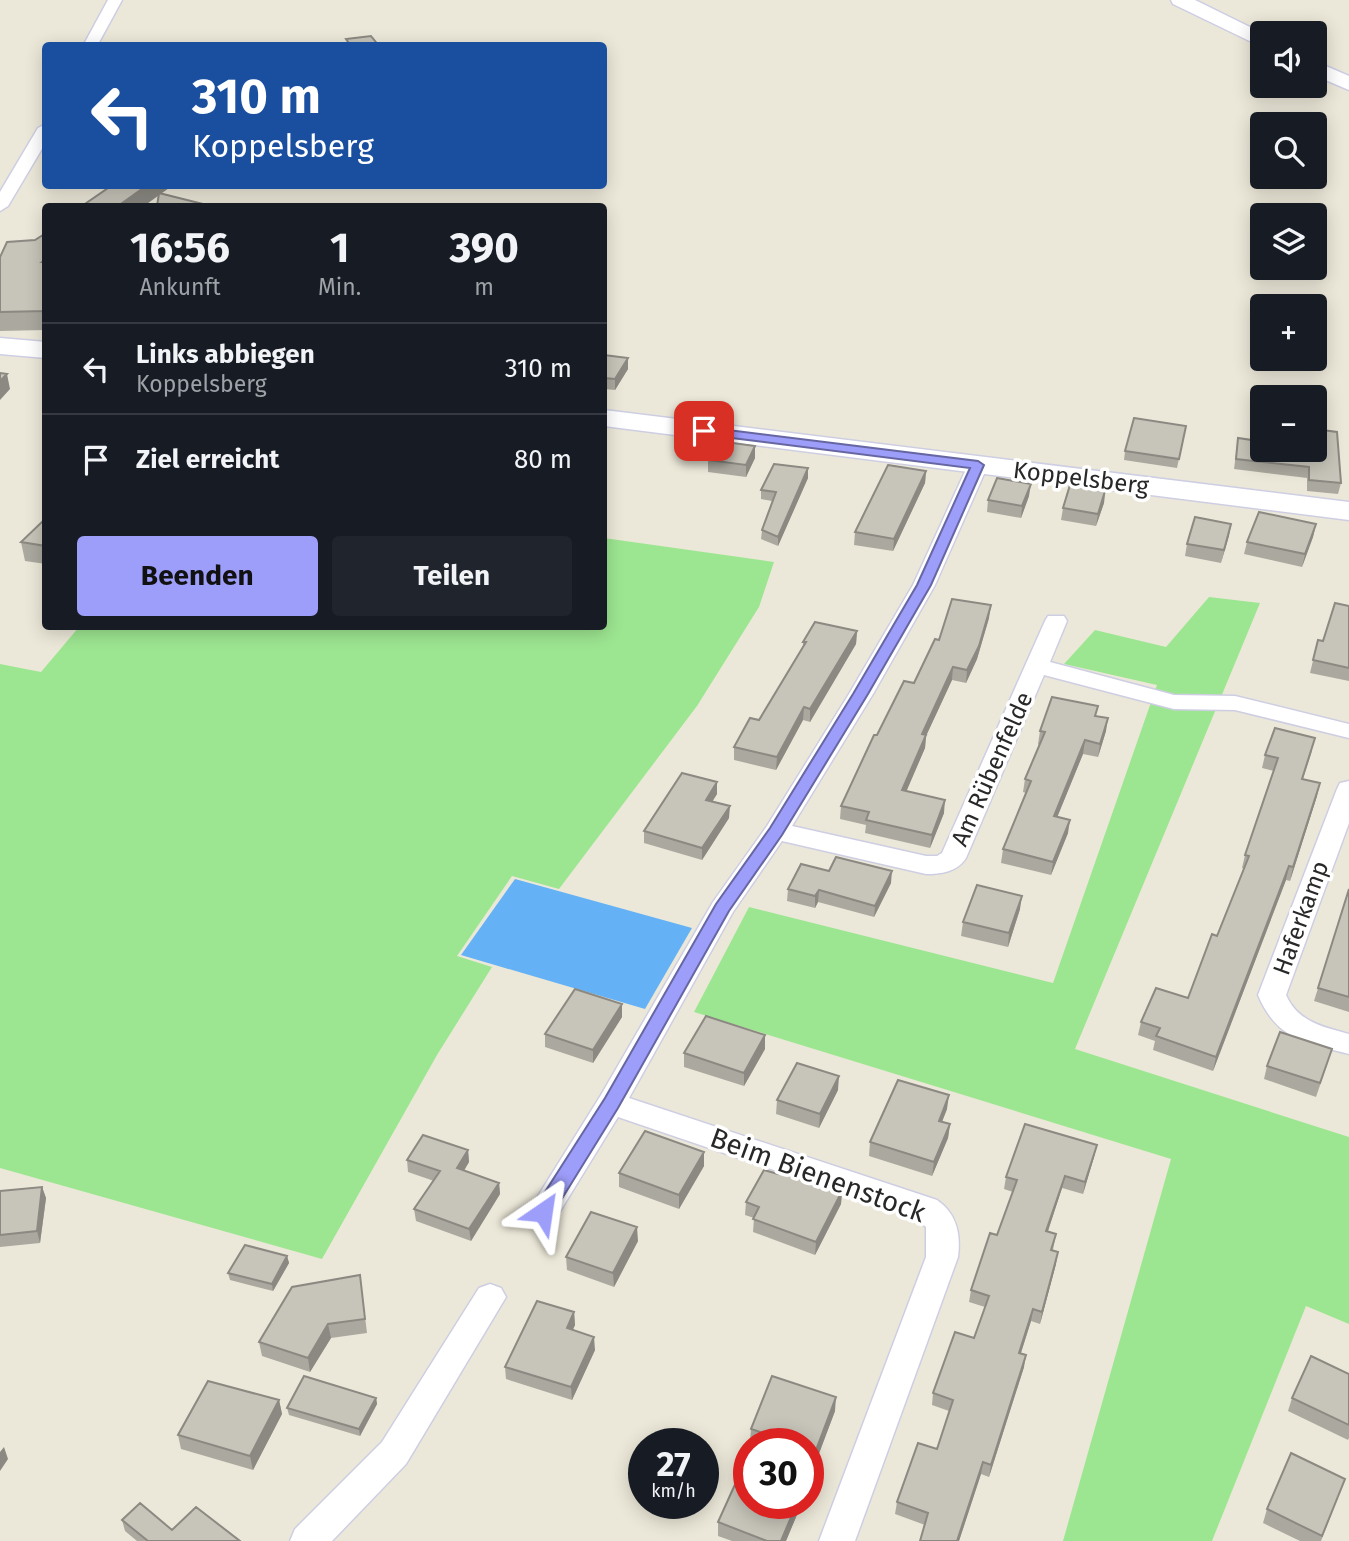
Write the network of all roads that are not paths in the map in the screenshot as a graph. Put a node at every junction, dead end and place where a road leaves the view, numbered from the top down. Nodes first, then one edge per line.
1 (115, 0) edge
2 (1180, 0) edge
3 (1250, 35) edge
4 (92, 42) edge
5 (1327, 73) edge
6 (1349, 84) edge
7 (42, 135) edge
8 (0, 205) edge
9 (0, 346) edge
10 (42, 350) edge
11 (607, 418) edge
12 (978, 465) junction
13 (1349, 511) edge
14 (1056, 621) dead end
15 (1037, 666) junction
16 (1349, 731) edge
17 (1349, 789) edge
18 (776, 831) junction
19 (1349, 1044) edge
20 (611, 1103) junction
21 (543, 1212) dead end
22 (490, 1297) dead end
23 (308, 1541) edge
24 (837, 1541) edge

1 - 4 street
2 - 3 street
5 - 6 street
7 - 8 street
9 - 10 street
11 - 12 street, Koppelsberg
12 - 13 street, Koppelsberg
12 - 18 street
14 - 15 street, Am Rübenfelde
15 - 16 street, Am Rübenfelde
15 - 18 street, Am Rübenfelde
17 - 19 street, Haferkamp
18 - 20 street
20 - 21 street
20 - 24 street, Beim Bienenstock
22 - 23 street

